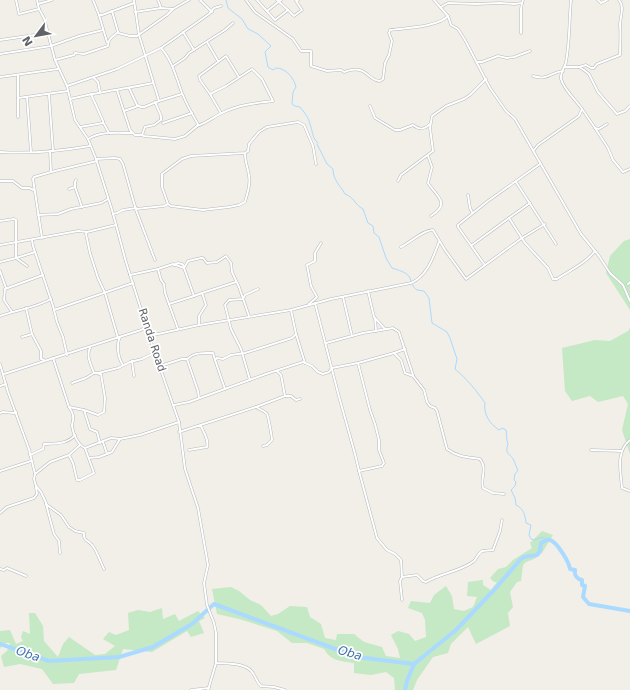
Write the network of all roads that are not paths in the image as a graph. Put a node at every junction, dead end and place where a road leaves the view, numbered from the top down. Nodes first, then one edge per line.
1 (16, 0) edge
2 (37, 0) edge
3 (52, 0) edge
4 (93, 0) edge
5 (158, 0) edge
6 (189, 0) edge
7 (200, 0) edge
8 (246, 0) edge
9 (256, 0) edge
10 (296, 0) edge
11 (434, 0) edge
12 (511, 0) edge
13 (571, 0) edge
14 (598, 0) edge
15 (606, 0) edge
16 (619, 0) edge
17 (279, 1) edge
18 (134, 2) edge
19 (522, 2) edge
20 (38, 4) junction
21 (510, 4) junction
22 (221, 6) dead end
23 (441, 7) junction
24 (161, 8) junction
25 (39, 9) junction
26 (173, 9) junction
27 (288, 10) junction
28 (267, 11) junction
29 (112, 12) junction
30 (135, 12) junction
31 (212, 12) junction
32 (99, 15) junction
33 (448, 16) junction
34 (233, 22) dead end
35 (103, 30) junction
36 (183, 32) junction
37 (48, 33) junction
38 (118, 33) junction
39 (521, 34) dead end
40 (139, 35) junction
41 (0, 40) edge
42 (107, 42) junction
43 (207, 42) junction
44 (51, 46) junction
45 (161, 48) junction
46 (194, 50) junction
47 (530, 51) dead end
48 (0, 54) edge
49 (145, 55) junction
50 (55, 60) junction
51 (218, 61) junction
52 (478, 62) junction
53 (172, 66) junction
54 (565, 67) junction
55 (579, 67) junction
56 (58, 69) junction
57 (563, 71) junction
58 (18, 75) junction
59 (533, 76) dead end
60 (0, 77) edge
61 (239, 77) junction
62 (93, 78) junction
63 (486, 79) junction
64 (153, 83) junction
65 (67, 86) junction
66 (129, 88) junction
67 (117, 90) junction
68 (68, 91) junction
69 (100, 92) junction
70 (91, 94) junction
71 (183, 94) junction
72 (210, 94) junction
73 (49, 95) junction
74 (27, 97) junction
75 (18, 98) junction
76 (70, 99) junction
77 (158, 100) junction
78 (155, 102) junction
79 (138, 106) junction
80 (370, 106) dead end
81 (630, 106) edge
82 (582, 109) junction
83 (124, 111) junction
84 (192, 113) junction
85 (221, 113) junction
86 (18, 117) dead end
87 (103, 122) junction
88 (163, 123) dead end
89 (430, 124) junction
90 (606, 124) dead end
91 (197, 126) junction
92 (80, 127) junction
93 (595, 128) junction
94 (109, 132) junction
95 (132, 133) junction
96 (142, 135) junction
97 (88, 139) junction
98 (90, 146) junction
99 (534, 150) junction
100 (52, 151) junction
101 (0, 152) edge
102 (31, 152) junction
103 (245, 153) junction
104 (428, 156) junction
105 (96, 160) junction
106 (541, 163) junction
107 (316, 164) dead end
108 (630, 170) edge
109 (51, 172) junction
110 (76, 180) dead end
111 (0, 181) edge
112 (398, 181) dead end
113 (516, 182) junction
114 (76, 187) junction
115 (69, 189) dead end
116 (34, 190) junction
117 (468, 195) dead end
118 (108, 199) junction
119 (530, 203) junction
120 (168, 204) junction
121 (82, 207) junction
122 (136, 208) junction
123 (473, 213) junction
124 (113, 214) junction
125 (38, 215) junction
126 (431, 216) dead end
127 (509, 218) junction
128 (0, 221) edge
129 (545, 224) junction
130 (116, 225) junction
131 (87, 232) junction
132 (42, 238) junction
133 (522, 238) junction
134 (32, 240) junction
135 (439, 242) junction
136 (16, 243) junction
137 (321, 243) dead end
138 (556, 244) dead end
139 (0, 245) edge
140 (472, 245) junction
141 (401, 247) dead end
142 (595, 251) junction
143 (35, 252) junction
144 (16, 258) junction
145 (155, 260) dead end
146 (0, 262) edge
147 (484, 264) junction
148 (27, 266) dead end
149 (184, 267) junction
150 (158, 269) junction
151 (0, 271) edge
152 (43, 275) junction
153 (130, 275) junction
154 (236, 282) junction
155 (133, 283) junction
156 (6, 288) junction
157 (258, 289) dead end
158 (368, 291) junction
159 (105, 293) junction
160 (202, 293) junction
161 (194, 296) junction
162 (343, 296) junction
163 (51, 299) junction
164 (243, 299) junction
165 (630, 301) edge
166 (315, 303) junction
167 (169, 304) junction
168 (308, 305) junction
169 (26, 308) junction
170 (54, 310) junction
171 (291, 310) junction
172 (12, 312) junction
173 (0, 316) edge
174 (249, 316) junction
175 (374, 317) junction
176 (229, 320) junction
177 (199, 325) junction
178 (146, 326) junction
179 (178, 329) junction
180 (385, 329) junction
181 (376, 331) junction
182 (32, 334) junction
183 (296, 334) junction
184 (149, 336) junction
185 (352, 336) junction
186 (22, 337) dead end
187 (119, 337) junction
188 (326, 343) junction
189 (90, 347) junction
190 (404, 349) junction
191 (154, 353) junction
192 (394, 353) junction
193 (242, 354) junction
194 (67, 355) junction
195 (53, 358) junction
196 (187, 359) junction
197 (215, 360) junction
198 (45, 361) junction
199 (132, 361) junction
200 (305, 362) junction
201 (358, 363) junction
202 (0, 364) edge
203 (123, 365) junction
204 (160, 366) junction
205 (332, 368) junction
206 (277, 371) junction
207 (94, 373) junction
208 (98, 373) junction
209 (4, 374) junction
210 (134, 376) dead end
211 (413, 376) junction
212 (250, 380) junction
213 (72, 383) dead end
214 (6, 384) junction
215 (0, 386) edge
216 (225, 389) junction
217 (285, 396) junction
218 (199, 398) junction
219 (300, 399) dead end
220 (174, 405) junction
221 (70, 407) junction
222 (256, 407) junction
223 (84, 410) junction
224 (16, 412) junction
225 (0, 413) edge
226 (179, 422) junction
227 (198, 425) junction
228 (179, 432) junction
229 (74, 435) junction
230 (120, 439) junction
231 (630, 440) edge
232 (102, 442) junction
233 (80, 445) junction
234 (263, 446) dead end
235 (85, 448) junction
236 (189, 450) dead end
237 (591, 450) dead end
238 (622, 451) junction
239 (107, 454) junction
240 (30, 455) junction
241 (69, 455) junction
242 (89, 458) junction
243 (31, 461) junction
244 (0, 471) edge
245 (358, 471) junction
246 (35, 474) junction
247 (36, 486) junction
248 (630, 491) edge
249 (504, 494) dead end
250 (46, 503) junction
251 (0, 513) edge
252 (502, 520) dead end
253 (60, 553) dead end
254 (0, 569) edge
255 (104, 569) dead end
256 (26, 576) dead end
257 (402, 577) junction
258 (402, 600) dead end
259 (216, 663) junction
260 (209, 689) edge
261 (191, 690) edge
262 (285, 690) edge

1 - 25 street
2 - 20 street, Randa Road
3 - 20 street
4 - 32 street
5 - 24 street
6 - 26 street
7 - 31 street
8 - 33 street
9 - 28 street
10 - 27 street
11 - 23 street
12 - 21 street
13 - 54 street
14 - 15 street
16 - 55 street
17 - 27 street
17 - 28 street
18 - 29 street
18 - 30 street
19 - 21 street
19 - 39 street
20 - 25 street, Randa Road
21 - 23 street
22 - 31 street
23 - 33 street
24 - 26 street
24 - 30 street
25 - 37 street, Randa Road
26 - 40 street
27 - 28 street
29 - 32 street
29 - 38 street
30 - 40 street
31 - 36 street
32 - 35 street
33 - 52 street
34 - 43 street
35 - 42 street
35 - 44 street
36 - 45 street
36 - 46 street
37 - 41 street
37 - 44 street, Randa Road
38 - 40 street
38 - 42 street
40 - 49 street
42 - 50 street
43 - 46 street
43 - 51 street
44 - 48 street
44 - 50 street, Randa Road
45 - 49 street
45 - 53 street
46 - 53 street
47 - 52 street
49 - 62 street
49 - 64 street
50 - 56 street, Randa Road
51 - 61 street
51 - 72 street
52 - 63 street
53 - 71 street
54 - 55 street
54 - 57 street
55 - 81 street
56 - 58 street
56 - 65 street, Randa Road
57 - 59 street
57 - 82 street
58 - 60 street
58 - 75 street
61 - 72 street
61 - 85 street
62 - 65 street
62 - 69 street
63 - 89 street
63 - 99 street
64 - 66 street
64 - 77 street
65 - 68 street, Randa Road
66 - 67 street
66 - 79 street
67 - 69 street
67 - 83 street
68 - 73 street
68 - 76 street, Randa Road
69 - 70 street
70 - 76 street
70 - 87 street
71 - 77 street
71 - 84 street
72 - 85 street
73 - 74 street
73 - 100 street
74 - 75 street
74 - 102 street
75 - 86 street
76 - 92 street, Randa Road
77 - 78 street
78 - 79 street
78 - 96 street
79 - 83 street
80 - 89 street
82 - 93 street
82 - 99 street
83 - 95 street
84 - 88 street
84 - 91 street
85 - 91 street
87 - 92 street
87 - 94 street
89 - 104 street
90 - 93 street
91 - 96 street
92 - 97 street, Randa Road
93 - 108 street
94 - 95 street
94 - 97 street
95 - 96 street
97 - 98 street, Randa Road
98 - 100 street
98 - 105 street, Randa Road
99 - 106 street
100 - 102 street
100 - 109 street
101 - 102 street
103 - 107 street
103 - 120 street
103 - 120 street
104 - 112 street
104 - 126 street
105 - 109 street
105 - 118 street, Randa Road
105 - 122 street
106 - 113 street
106 - 142 street
109 - 116 street
110 - 114 street
111 - 116 street
113 - 119 street
113 - 123 street
114 - 115 street
114 - 121 street
116 - 125 street
117 - 123 street
118 - 121 street
118 - 124 street, Randa Road
119 - 127 street
119 - 129 street
120 - 122 street
121 - 125 street
122 - 124 street
122 - 145 street
123 - 140 street
124 - 130 street, Randa Road
125 - 132 street
127 - 133 street
127 - 140 street
128 - 136 street
129 - 133 street
129 - 138 street
130 - 131 street
130 - 153 street, Randa Road
131 - 132 street
131 - 159 street
132 - 134 street
133 - 142 street
133 - 147 street
134 - 136 street
134 - 143 street
135 - 141 street
135 - 147 street
135 - 158 street
136 - 139 street
136 - 144 street
137 - 168 street
140 - 147 street
142 - 165 street
143 - 144 street
143 - 152 street
144 - 146 street
144 - 148 street
149 - 150 street
149 - 154 street
149 - 161 street
150 - 153 street
150 - 167 street
151 - 156 street
152 - 156 street
152 - 163 street
153 - 155 street, Randa Road
154 - 160 street
154 - 164 street
155 - 159 street
155 - 178 street, Randa Road
156 - 172 street
157 - 164 street
158 - 162 street
158 - 175 street
159 - 170 street
159 - 187 street
160 - 161 street
160 - 177 street
161 - 167 street
162 - 166 street
162 - 185 street
163 - 169 street
163 - 170 street
164 - 174 street
164 - 176 street
166 - 168 street
166 - 188 street
167 - 179 street
168 - 171 street
169 - 172 street
169 - 182 street
170 - 194 street
171 - 174 street
171 - 183 street
172 - 173 street
174 - 176 street
175 - 180 street
175 - 181 street
176 - 177 street
176 - 193 street
177 - 179 street
178 - 184 street, Randa Road
178 - 187 street
179 - 184 street
180 - 181 street
180 - 190 street
181 - 185 street
182 - 186 street
182 - 198 street
183 - 193 street
183 - 200 street
184 - 191 street, Randa Road
185 - 188 street
187 - 189 street
187 - 203 street
188 - 205 street
189 - 194 street
189 - 207 street
190 - 192 street
190 - 211 street
191 - 199 street
191 - 204 street, Randa Road
192 - 201 street
192 - 211 street
193 - 197 street
193 - 212 street
194 - 195 street
195 - 198 street
195 - 221 street
196 - 197 street
196 - 204 street
196 - 218 street
197 - 216 street
198 - 209 street
199 - 203 street
199 - 210 street
200 - 205 street
200 - 206 street
201 - 205 street
201 - 245 street
202 - 209 street
203 - 208 street
204 - 220 street, Randa Road
205 - 245 street
206 - 212 street
206 - 217 street
207 - 208 street
207 - 213 street
208 - 223 street
209 - 214 street
211 - 249 street
212 - 216 street
214 - 215 street
214 - 224 street
216 - 218 street
217 - 219 street
217 - 222 street
218 - 220 street
220 - 226 street, Randa Road
221 - 223 street
221 - 229 street
222 - 227 street
222 - 234 street
223 - 232 street
224 - 225 street
224 - 240 street
226 - 228 street, Randa Road
226 - 230 street
227 - 228 street
227 - 236 street
228 - 259 street, Randa Road
229 - 233 street
229 - 240 street
230 - 232 street
230 - 239 street
231 - 238 street
232 - 235 street
232 - 239 street
233 - 235 street
233 - 241 street
235 - 242 street
237 - 238 street
238 - 248 street
239 - 242 street
240 - 243 street
241 - 242 street
241 - 246 street
243 - 244 street
243 - 246 street
245 - 257 street
246 - 247 street
247 - 250 street
247 - 251 street
250 - 253 street
250 - 255 street
252 - 257 street
254 - 256 street
257 - 258 street
259 - 260 street, Randa Road
259 - 262 street
260 - 261 street

